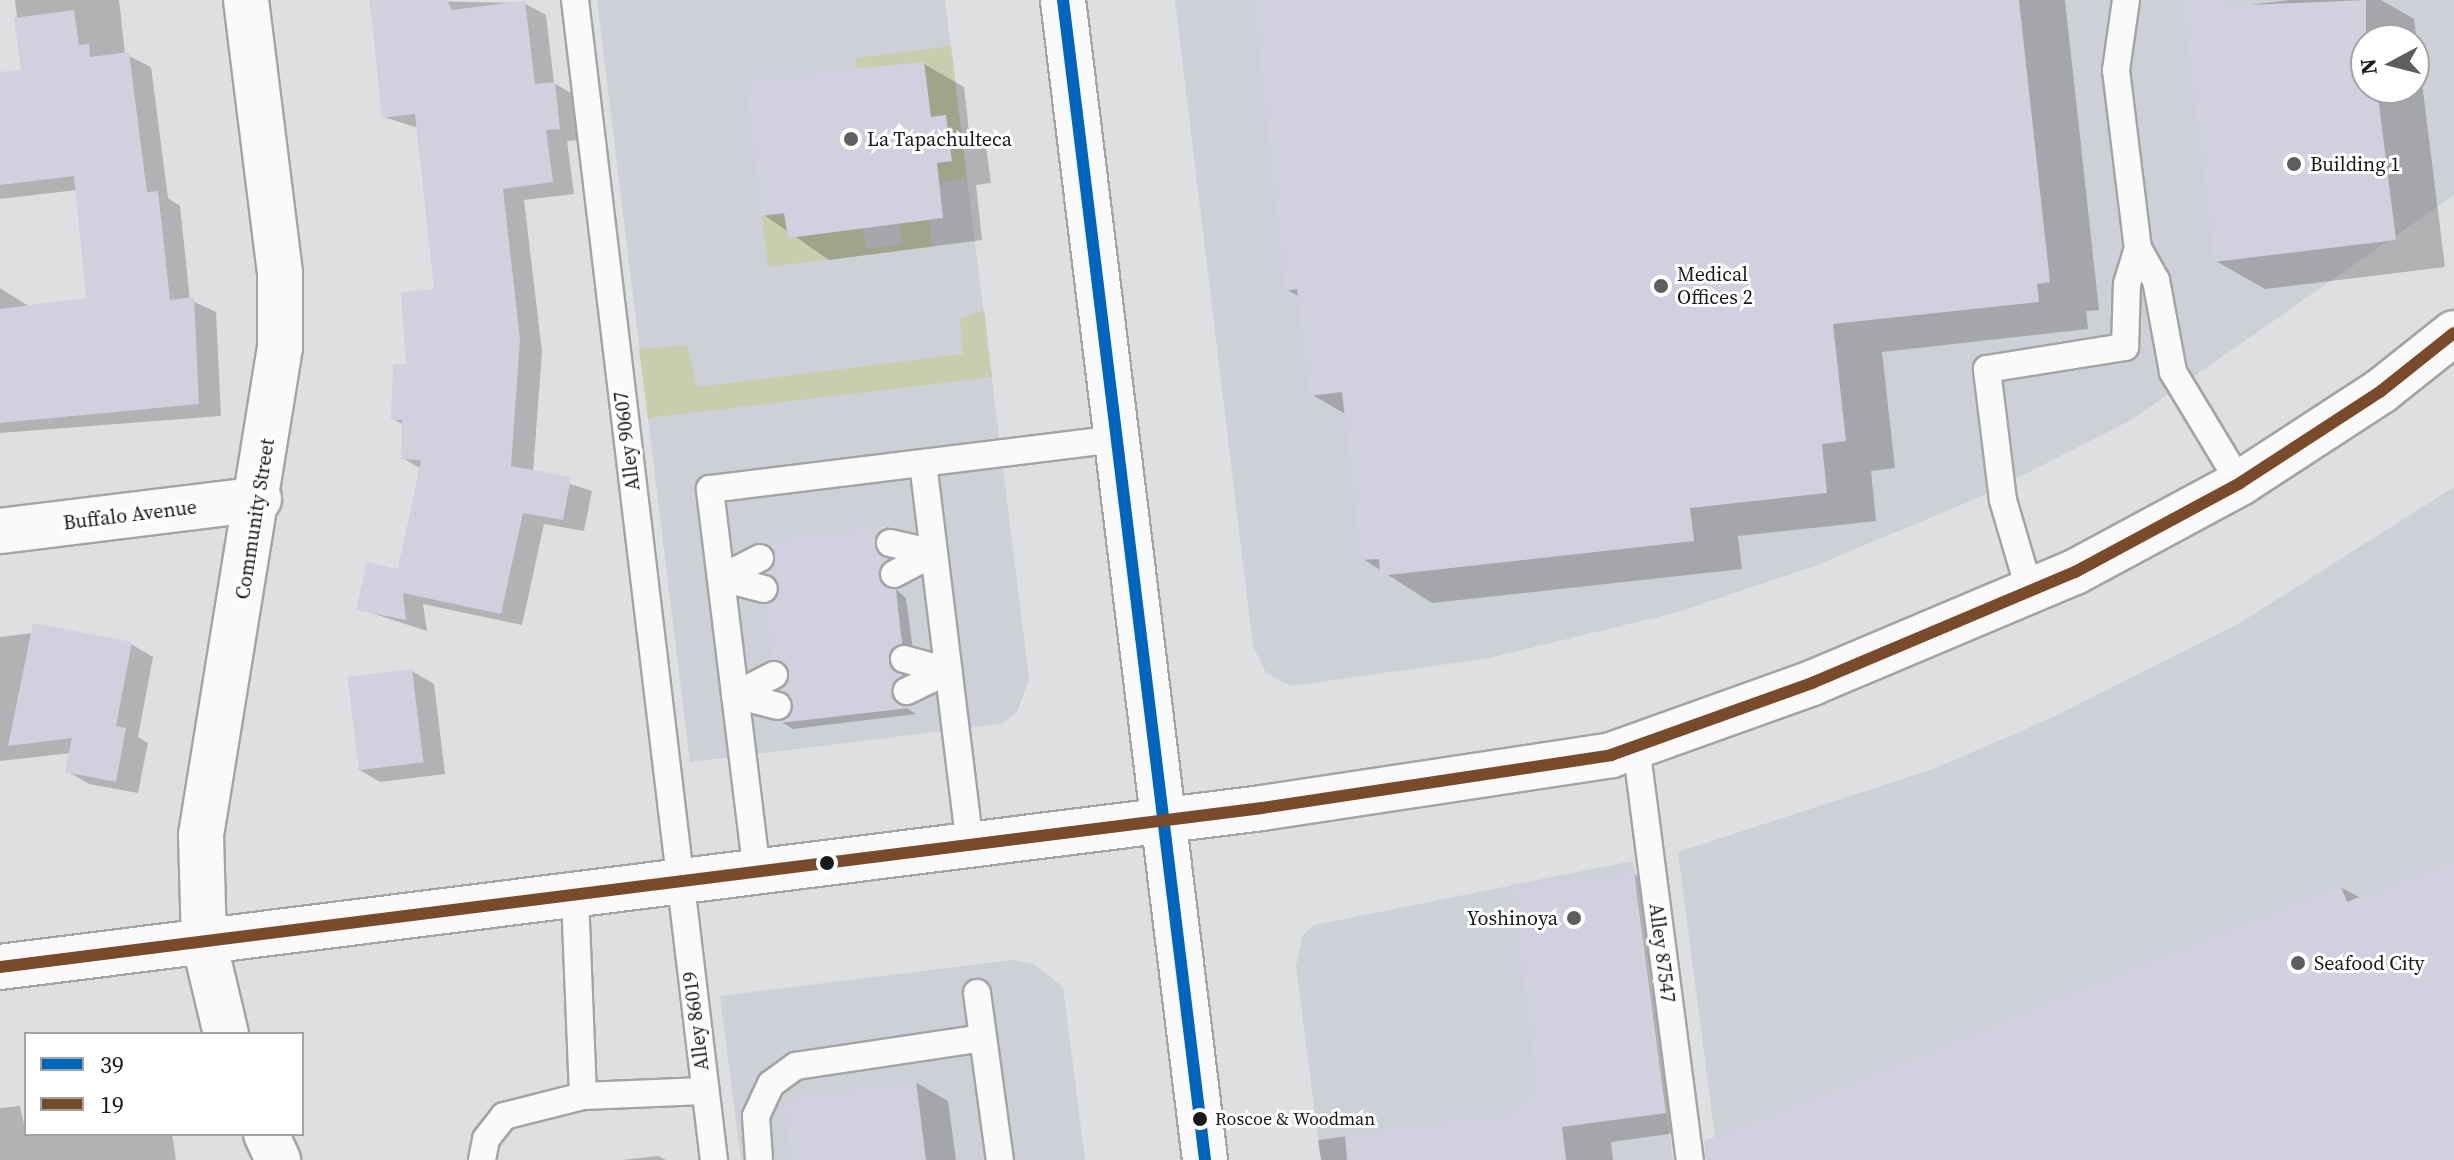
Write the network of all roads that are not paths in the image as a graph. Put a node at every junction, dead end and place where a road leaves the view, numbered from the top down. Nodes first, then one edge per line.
1 (246, 0) edge
2 (575, 0) edge
3 (1063, 0) edge
4 (2126, 0) edge
5 (2138, 248) junction
6 (2454, 333) edge
7 (1115, 439) junction
8 (923, 463) junction
9 (2240, 483) junction
10 (259, 499) junction
11 (0, 531) edge
12 (890, 543) dead end
13 (934, 553) junction
14 (760, 558) dead end
15 (894, 574) dead end
16 (721, 578) junction
17 (764, 589) dead end
18 (2030, 592) junction
19 (904, 659) dead end
20 (948, 671) junction
21 (774, 675) dead end
22 (907, 691) dead end
23 (735, 695) junction
24 (778, 706) dead end
25 (1636, 746) junction
26 (1161, 822) junction
27 (970, 846) junction
28 (757, 873) junction
29 (679, 882) junction
30 (575, 895) junction
31 (204, 942) junction
32 (0, 967) edge
33 (977, 993) dead end
34 (226, 1032) edge
35 (983, 1038) junction
36 (704, 1091) junction
37 (583, 1096) junction
38 (267, 1136) edge
39 (278, 1160) edge
40 (482, 1160) edge
41 (714, 1160) edge
42 (759, 1160) edge
43 (1000, 1160) edge
44 (1205, 1160) edge
45 (1690, 1160) edge

1 - 10 main road, Community Street
2 - 29 lane, Alley 90607
3 - 7 main road
4 - 5 lane
5 - 9 lane
5 - 18 lane
6 - 9 main road
7 - 8 lane
7 - 26 main road
8 - 13 lane
8 - 16 lane
9 - 18 main road
10 - 11 main road, Buffalo Avenue
10 - 31 main road, Community Street
12 - 13 lane
13 - 15 lane
13 - 20 lane
14 - 16 lane
16 - 17 lane
16 - 23 lane
18 - 25 main road
19 - 20 lane
20 - 22 lane
20 - 27 lane
21 - 23 lane
23 - 24 lane
23 - 28 lane
25 - 26 main road
25 - 45 lane, Alley 87547
26 - 27 main road
26 - 44 main road
27 - 28 main road
28 - 29 main road
29 - 30 main road
29 - 36 lane, Alley 86019
30 - 31 main road
30 - 37 lane
31 - 32 main road
31 - 34 main road, Community Street
33 - 35 lane
35 - 42 lane
35 - 43 lane
36 - 37 lane
36 - 41 lane, Alley 86019
37 - 40 lane
38 - 39 main road

